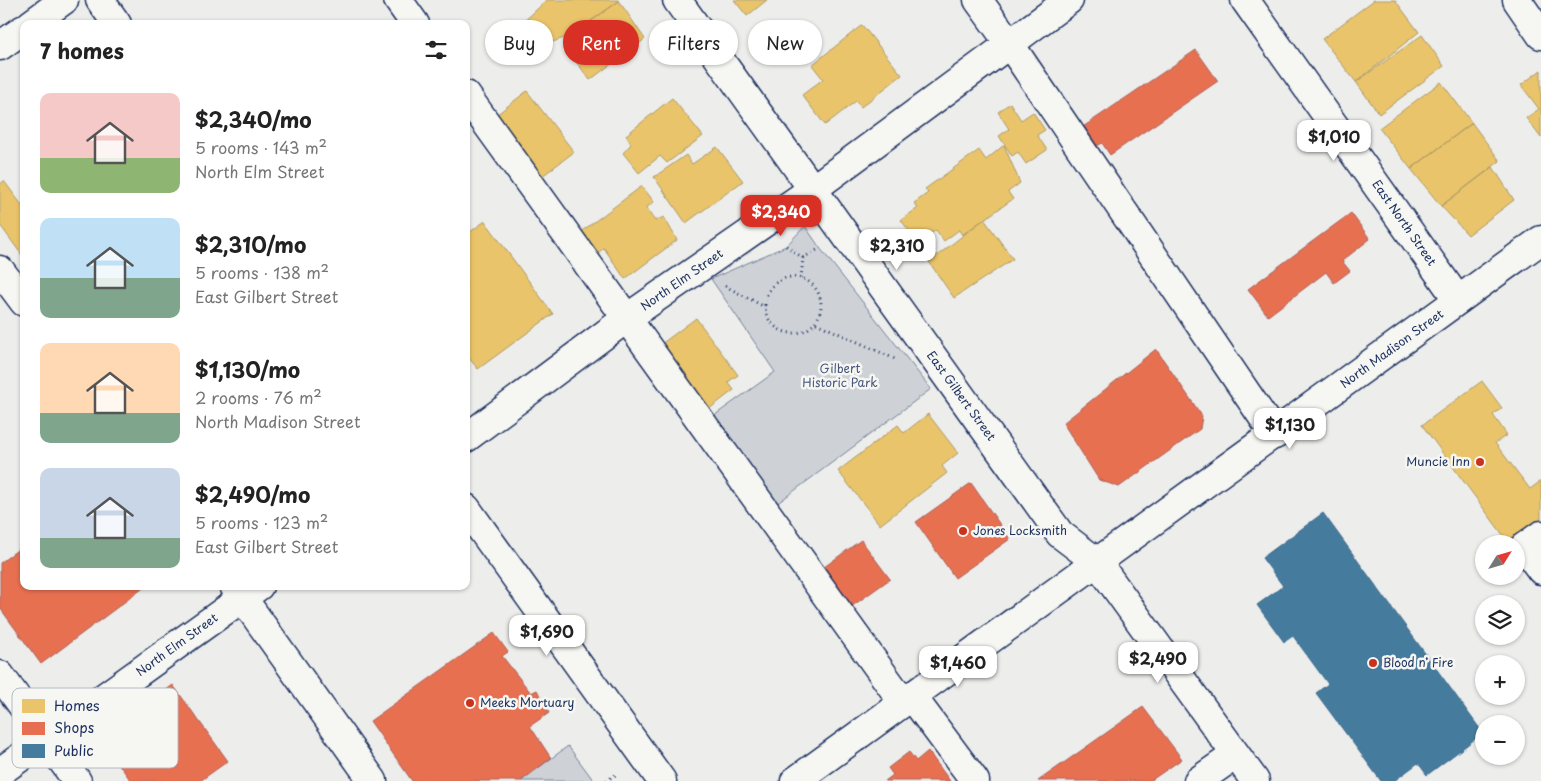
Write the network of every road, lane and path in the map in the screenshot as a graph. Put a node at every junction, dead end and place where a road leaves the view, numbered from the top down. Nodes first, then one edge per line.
1 (64, 0) edge
2 (100, 0) edge
3 (398, 0) edge
4 (676, 0) edge
5 (978, 0) edge
6 (1069, 0) edge
7 (1245, 0) edge
8 (1517, 0) edge
9 (36, 20) edge
10 (114, 20) edge
11 (412, 20) edge
12 (20, 32) edge
13 (1541, 35) edge
14 (1009, 43) junction
15 (0, 46) edge
16 (470, 101) edge
17 (812, 189) junction
18 (1541, 240) edge
19 (786, 246) dead end
20 (820, 248) dead end
21 (803, 258) junction
22 (0, 270) edge
23 (801, 278) junction
24 (718, 283) dead end
25 (20, 297) edge
26 (1458, 300) junction
27 (766, 307) junction
28 (626, 318) junction
29 (816, 323) junction
30 (900, 361) dead end
31 (470, 435) edge
32 (1274, 435) junction
33 (470, 514) edge
34 (1541, 535) edge
35 (1097, 562) junction
36 (1541, 570) edge
37 (245, 590) edge
38 (0, 675) edge
39 (113, 688) edge
40 (12, 691) edge
41 (907, 698) junction
42 (1236, 755) junction
43 (12, 763) edge
44 (68, 768) edge
45 (0, 772) edge
46 (616, 774) dead end
47 (77, 781) edge
48 (373, 781) edge
49 (606, 781) edge
50 (662, 781) edge
51 (795, 781) edge
52 (975, 781) edge
53 (1198, 781) edge
54 (1256, 781) edge

1 - 9 street
2 - 10 street
3 - 11 street
4 - 17 street, East Gilbert Street
5 - 14 street
6 - 14 street, North Elm Street
7 - 26 street, East North Street
8 - 13 street
12 - 15 street
14 - 17 street, North Elm Street
14 - 32 street
16 - 28 street
17 - 28 street, North Elm Street
17 - 35 street, East Gilbert Street
18 - 26 street, North Madison Street
19 - 21 path
20 - 21 path
21 - 23 path
22 - 25 street
23 - 27 path
23 - 29 path
24 - 27 path
26 - 32 street, North Madison Street
27 - 29 path
28 - 31 street, North Elm Street
28 - 41 street
29 - 30 path
32 - 35 street, North Madison Street
33 - 50 street
34 - 36 street
35 - 41 street, North Madison Street
35 - 42 street, East Gilbert Street
37 - 39 street, North Elm Street
37 - 48 street
38 - 40 street
41 - 51 street, North Madison Street
41 - 52 street
42 - 53 street
42 - 54 street, East Gilbert Street
43 - 45 street, North Elm Street
44 - 47 street
46 - 49 path

